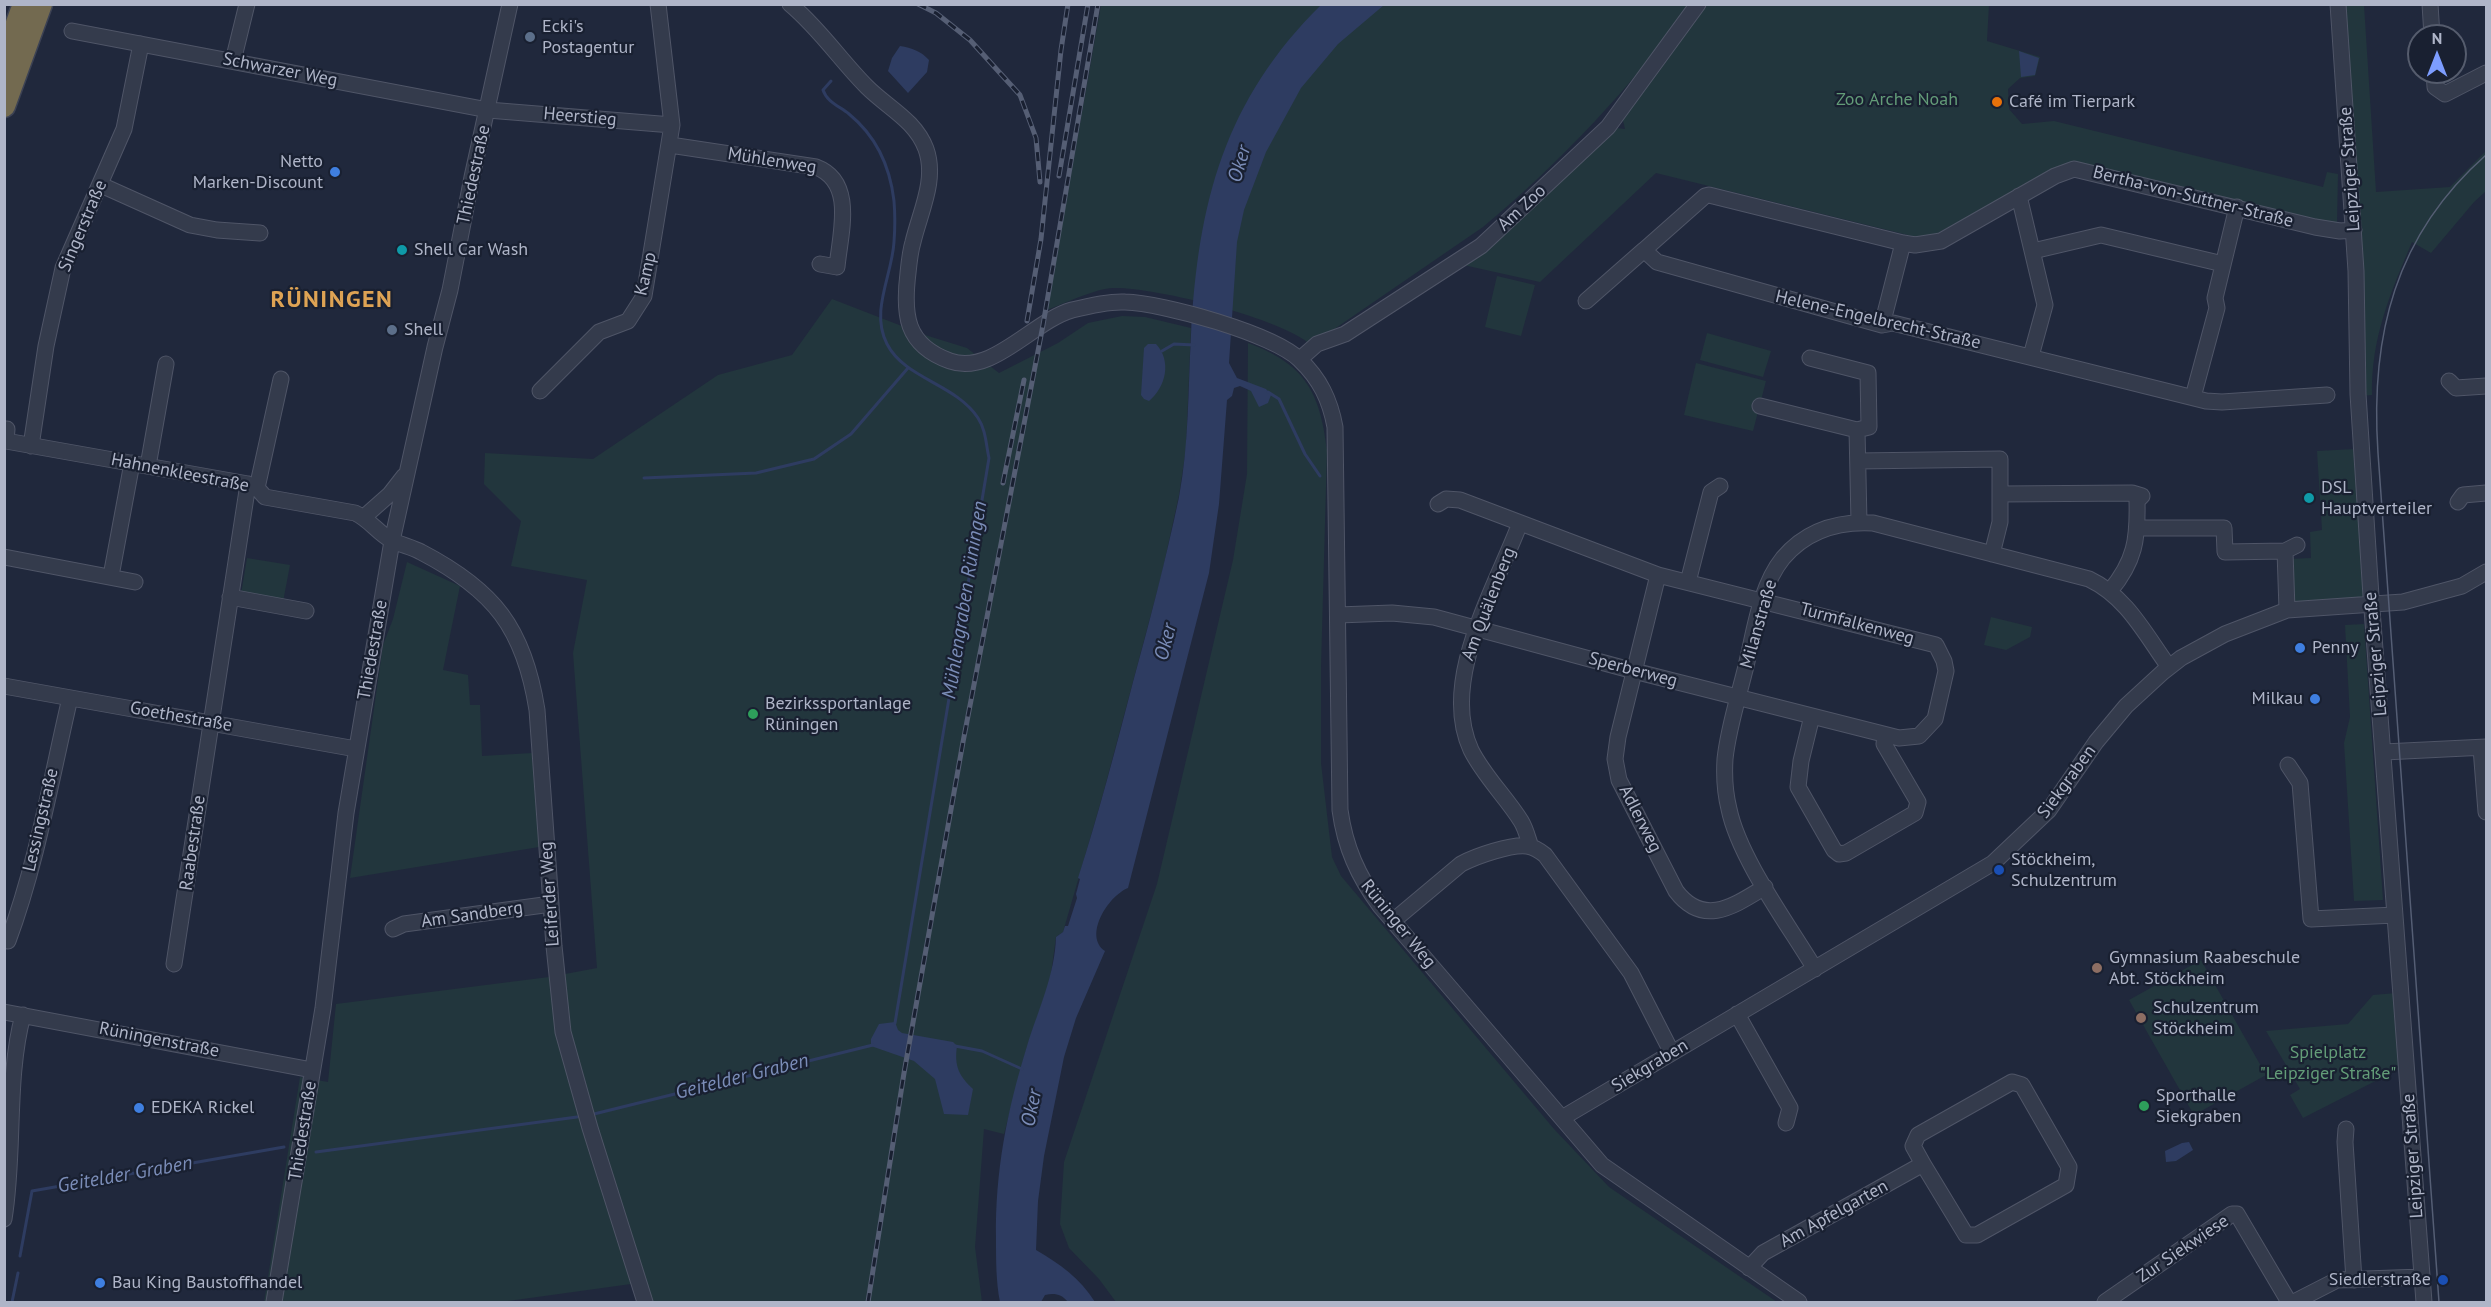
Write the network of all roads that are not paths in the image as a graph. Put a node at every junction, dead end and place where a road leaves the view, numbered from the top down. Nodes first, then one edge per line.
1 (24, 4) edge
2 (40, 4) edge
3 (247, 4) edge
4 (510, 4) edge
5 (658, 4) edge
6 (790, 4) edge
7 (1698, 4) edge
8 (2338, 4) edge
9 (2430, 4) edge
10 (2431, 24) edge
11 (72, 31) dead end
12 (141, 44) junction
13 (4, 59) edge
14 (233, 61) junction
15 (2487, 73) edge
16 (2467, 83) edge
17 (2435, 84) edge
18 (2465, 84) edge
19 (4, 106) edge
20 (488, 110) junction
21 (672, 124) junction
22 (670, 146) junction
23 (101, 185) junction
24 (2019, 196) junction
25 (2237, 207) junction
26 (2354, 230) junction
27 (260, 233) dead end
28 (1903, 243) junction
29 (1644, 250) junction
30 (2033, 251) junction
31 (820, 264) dead end
32 (2223, 264) junction
33 (1586, 301) dead end
34 (1882, 325) junction
35 (2031, 356) junction
36 (1810, 358) dead end
37 (1300, 359) junction
38 (166, 364) dead end
39 (281, 379) dead end
40 (2449, 381) dead end
41 (2487, 386) edge
42 (540, 391) dead end
43 (2327, 395) dead end
44 (2193, 397) junction
45 (1760, 406) dead end
46 (4, 429) edge
47 (1857, 430) junction
48 (31, 446) junction
49 (1858, 461) junction
50 (132, 463) junction
51 (148, 466) junction
52 (407, 471) junction
53 (252, 486) junction
54 (1720, 486) dead end
55 (2487, 493) edge
56 (2001, 494) junction
57 (2458, 502) dead end
58 (1438, 504) dead end
59 (364, 517) junction
60 (1859, 522) junction
61 (1520, 523) junction
62 (2138, 528) junction
63 (392, 541) junction
64 (1992, 554) junction
65 (4, 557) edge
66 (2487, 572) edge
67 (1658, 575) junction
68 (111, 576) junction
69 (135, 582) dead end
70 (1688, 582) junction
71 (2110, 591) junction
72 (230, 597) junction
73 (1762, 600) junction
74 (2372, 605) junction
75 (2287, 610) junction
76 (306, 611) dead end
77 (1338, 615) junction
78 (1478, 627) junction
79 (2169, 667) junction
80 (1634, 671) junction
81 (4, 686) edge
82 (70, 698) junction
83 (1738, 698) junction
84 (1812, 716) junction
85 (211, 722) junction
86 (1926, 731) joint
87 (1885, 735) junction
88 (2484, 747) edge
89 (356, 749) junction
90 (2384, 752) junction
91 (2288, 765) dead end
92 (2487, 812) edge
93 (1531, 847) junction
94 (1765, 887) junction
95 (551, 904) junction
96 (2395, 915) junction
97 (1393, 921) junction
98 (393, 929) dead end
99 (8, 941) dead end
100 (174, 964) dead end
101 (1815, 969) junction
102 (4, 1012) edge
103 (1737, 1014) junction
104 (23, 1015) junction
105 (1672, 1053) junction
106 (312, 1070) junction
107 (1562, 1118) junction
108 (1786, 1123) dead end
109 (2346, 1129) dead end
110 (1923, 1164) junction
111 (4, 1220) edge
112 (1749, 1268) junction
113 (2422, 1277) junction
114 (2354, 1280) junction
115 (274, 1302) edge
116 (645, 1302) edge
117 (1799, 1302) edge
118 (2105, 1302) edge
119 (2289, 1302) edge
120 (2294, 1302) edge
121 (2424, 1302) edge

1 - 13 highway
2 - 19 highway
3 - 14 street
4 - 20 street, Thiedestraße
5 - 21 street
6 - 37 street
7 - 37 street, Am Zoo
8 - 26 street, Leipziger Straße
9 - 10 street
11 - 12 street, Schwarzer Weg
12 - 14 street, Schwarzer Weg
12 - 23 street, Singerstraße
14 - 20 street, Schwarzer Weg
15 - 16 street
17 - 18 street
20 - 21 street, Heerstieg
20 - 52 street, Thiedestraße
21 - 22 street
22 - 31 street, Mühlenweg
22 - 42 street, Kamp
23 - 27 street
23 - 48 street, Singerstraße
24 - 25 street, Bertha-von-Suttner-Straße
24 - 28 street, Bertha-von-Suttner-Straße
24 - 30 street
25 - 26 street, Bertha-von-Suttner-Straße
25 - 32 street
26 - 74 street, Leipziger Straße
28 - 29 street, Bertha-von-Suttner-Straße
28 - 34 street
29 - 33 street
29 - 34 street, Helene-Engelbrecht-Straße
30 - 32 street
30 - 35 street
32 - 44 street
34 - 35 street, Helene-Engelbrecht-Straße
35 - 44 street, Helene-Engelbrecht-Straße
36 - 47 street
37 - 77 street, Rüninger Weg
38 - 51 street
39 - 53 street, Raabestraße
40 - 41 street
43 - 44 street, Helene-Engelbrecht-Straße
45 - 47 street
46 - 48 street, Hahnenkleestraße
47 - 49 street
48 - 50 street, Hahnenkleestraße
49 - 56 street
49 - 60 street
50 - 51 street, Hahnenkleestraße
50 - 68 street
51 - 53 street, Hahnenkleestraße
52 - 59 street
52 - 63 street, Thiedestraße
53 - 59 street, Hahnenkleestraße
53 - 72 street, Raabestraße
54 - 70 street
55 - 57 street
56 - 62 street
56 - 64 street
58 - 61 street, Turmfalkenweg
59 - 63 street, Hahnenkleestraße
60 - 64 street, Milanstraße
60 - 73 street, Milanstraße
61 - 67 street, Turmfalkenweg
61 - 78 street, Am Quälenberg
62 - 71 street
62 - 75 street
63 - 89 street, Thiedestraße
63 - 95 street, Leiferder Weg
64 - 71 street, Milanstraße
65 - 68 street
66 - 74 street, Siekgraben
67 - 70 street, Turmfalkenweg
67 - 80 street, Adlerweg
68 - 69 street
70 - 73 street, Turmfalkenweg
71 - 79 street, Milanstraße
72 - 76 street
72 - 85 street, Raabestraße
73 - 83 street, Milanstraße
73 - 86 street, Turmfalkenweg
74 - 75 street, Siekgraben
74 - 90 street, Leipziger Straße
75 - 79 street, Siekgraben
77 - 78 street, Sperberweg
77 - 97 street, Rüninger Weg
78 - 80 street, Sperberweg
78 - 93 street, Am Quälenberg
79 - 101 street, Siekgraben
80 - 83 street, Sperberweg
80 - 94 street, Adlerweg
81 - 82 street, Goethestraße
82 - 85 street, Goethestraße
82 - 99 street, Lessingstraße
83 - 84 street, Sperberweg
83 - 94 street, Milanstraße
84 - 87 street, Sperberweg
84 - 87 street
85 - 89 street, Goethestraße
85 - 100 street, Raabestraße
86 - 87 street, Sperberweg
88 - 90 street
88 - 92 street
89 - 106 street, Thiedestraße
90 - 96 street, Leipziger Straße
91 - 96 street
93 - 97 street
93 - 105 street, Am Quälenberg
94 - 101 street, Milanstraße
95 - 98 street, Am Sandberg
95 - 116 street, Leiferder Weg
96 - 113 street, Leipziger Straße
97 - 107 street, Rüninger Weg
101 - 103 street, Siekgraben
102 - 104 street, Rüningenstraße
103 - 105 street, Siekgraben
103 - 108 street
104 - 106 street, Rüningenstraße
104 - 111 street
105 - 107 street, Siekgraben
106 - 115 street, Thiedestraße
107 - 112 street, Rüninger Weg
109 - 114 street
110 - 110 street
110 - 112 street, Am Apfelgarten
112 - 117 street, Rüninger Weg
113 - 114 street
113 - 121 street, Leipziger Straße
114 - 120 street
118 - 119 street, Zur Siekwiese

